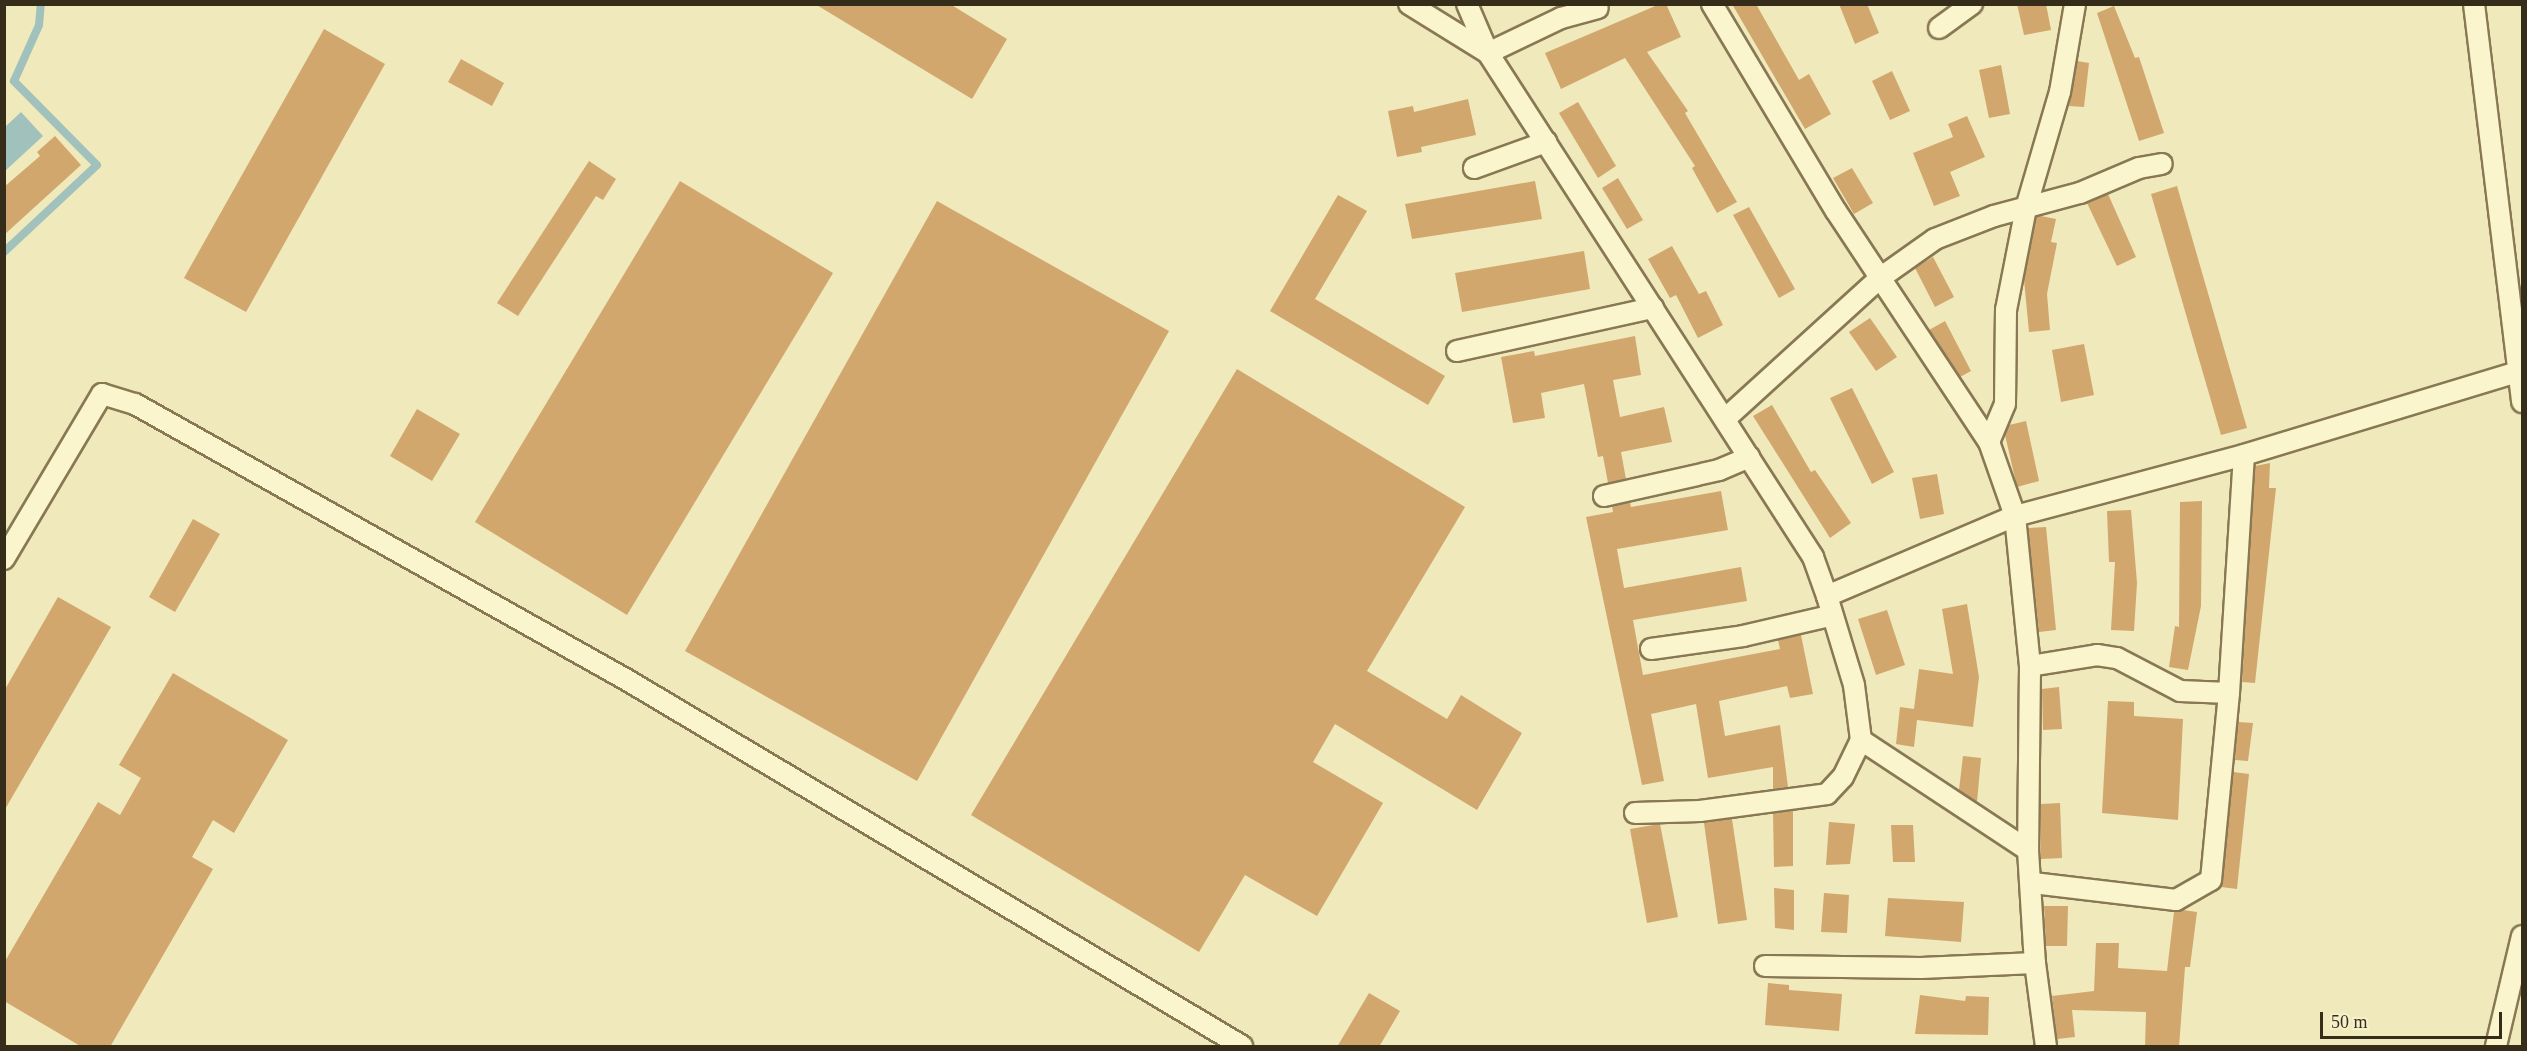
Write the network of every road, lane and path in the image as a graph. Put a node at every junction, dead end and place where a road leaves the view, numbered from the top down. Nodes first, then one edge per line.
1 (1409, 4) edge
2 (1467, 4) edge
3 (1712, 4) edge
4 (1972, 4) edge
5 (2075, 4) edge
6 (2474, 4) edge
7 (1598, 8) dead end
8 (1939, 28) dead end
9 (1488, 53) junction
10 (1546, 142) junction
11 (2162, 164) dead end
12 (1474, 168) dead end
13 (2026, 208) junction
14 (1880, 278) junction
15 (1653, 308) junction
16 (1457, 351) dead end
17 (2518, 372) junction
18 (2523, 402) edge
19 (1725, 419) junction
20 (1989, 442) junction
21 (2244, 455) junction
22 (1749, 457) junction
23 (1604, 496) dead end
24 (2015, 516) junction
25 (4, 559) edge
26 (1830, 606) junction
27 (1651, 649) dead end
28 (2030, 666) junction
29 (2229, 693) junction
30 (1861, 740) junction
31 (1635, 813) dead end
32 (2028, 850) junction
33 (2033, 883) junction
34 (2523, 936) edge
35 (2035, 963) junction
36 (1766, 966) dead end
37 (1242, 1047) edge
38 (2046, 1047) edge
39 (2496, 1047) edge

1 - 9 street
2 - 9 street
3 - 14 street
4 - 8 street
5 - 13 street
6 - 17 street
7 - 9 street
9 - 10 street
10 - 12 street
10 - 15 street
11 - 13 street
13 - 14 street
13 - 20 street
14 - 19 street
14 - 20 street
15 - 16 street
15 - 19 street
17 - 18 street
17 - 21 street
19 - 22 street
20 - 24 street
21 - 24 street
21 - 29 street
22 - 23 street
22 - 26 street
24 - 26 street
24 - 28 street
25 - 37 street
26 - 27 street
26 - 30 street
28 - 29 street
28 - 32 street
29 - 33 street
30 - 31 street
30 - 32 street
32 - 33 street
33 - 35 street
34 - 39 street
35 - 36 street
35 - 38 street

